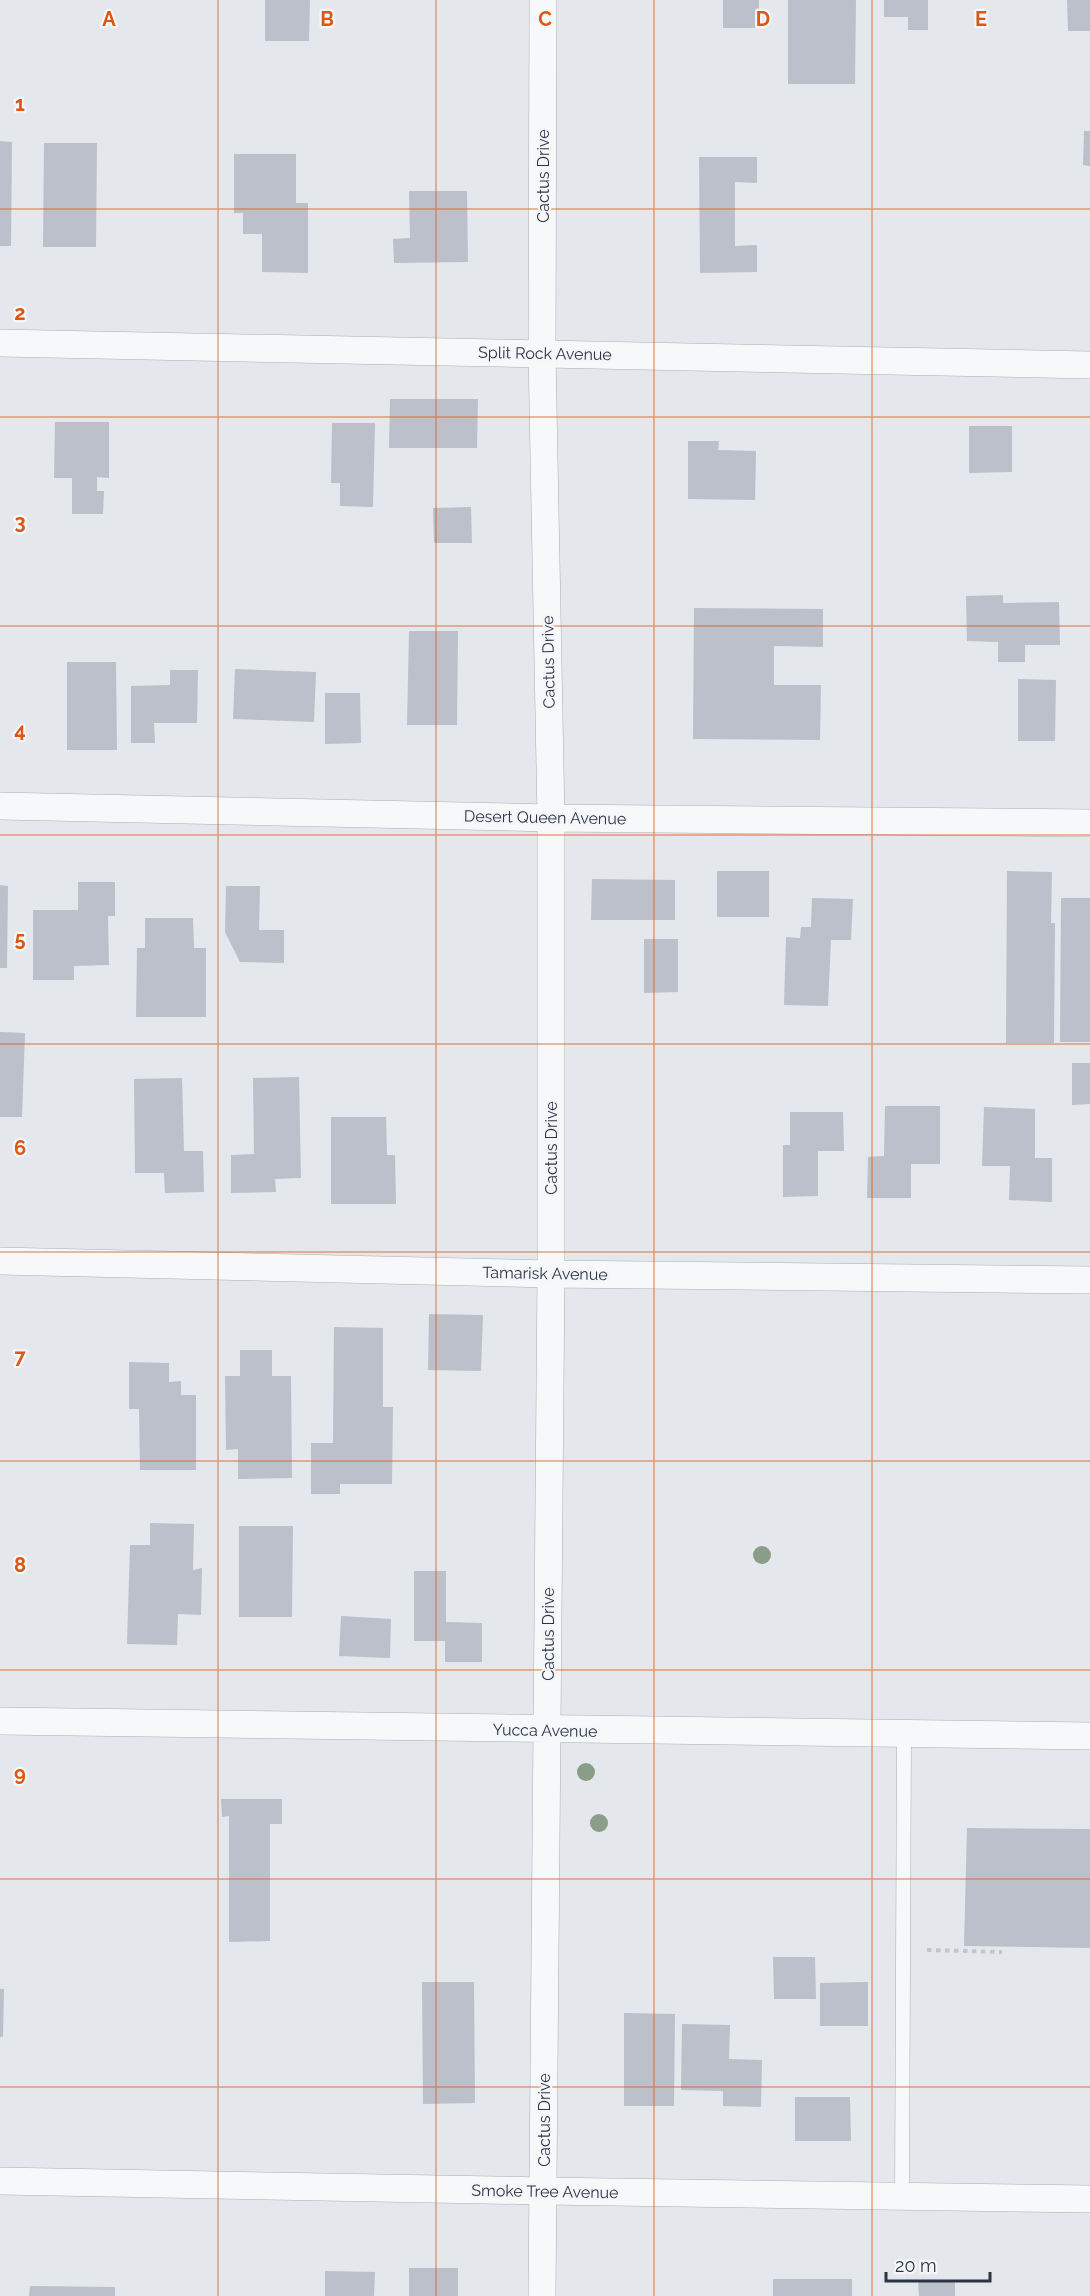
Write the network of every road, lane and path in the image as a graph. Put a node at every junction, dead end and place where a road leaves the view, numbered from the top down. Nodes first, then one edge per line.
1 (543, 0) edge
2 (0, 343) edge
3 (542, 353) junction
4 (1090, 364) edge
5 (0, 806) edge
6 (551, 818) junction
7 (1090, 823) edge
8 (0, 1261) edge
9 (551, 1274) junction
10 (1090, 1280) edge
11 (0, 1721) edge
12 (547, 1730) junction
13 (904, 1734) junction
14 (1090, 1736) edge
15 (926, 1950) dead end
16 (1002, 1952) dead end
17 (0, 2181) edge
18 (544, 2191) junction
19 (902, 2196) junction
20 (1090, 2199) edge
21 (542, 2296) edge

1 - 3 street, Cactus Drive
2 - 3 street, Split Rock Avenue
3 - 4 street, Split Rock Avenue
3 - 6 street, Cactus Drive
5 - 6 street, Desert Queen Avenue
6 - 7 street, Desert Queen Avenue
6 - 9 street, Cactus Drive
8 - 9 street, Tamarisk Avenue
9 - 10 street, Tamarisk Avenue
9 - 12 street, Cactus Drive
11 - 12 street, Yucca Avenue
12 - 13 street, Yucca Avenue
12 - 18 street, Cactus Drive
13 - 14 street, Yucca Avenue
13 - 19 lane
15 - 16 path
17 - 18 street, Smoke Tree Avenue
18 - 19 street, Smoke Tree Avenue
18 - 21 street, Cactus Drive
19 - 20 street, Smoke Tree Avenue

